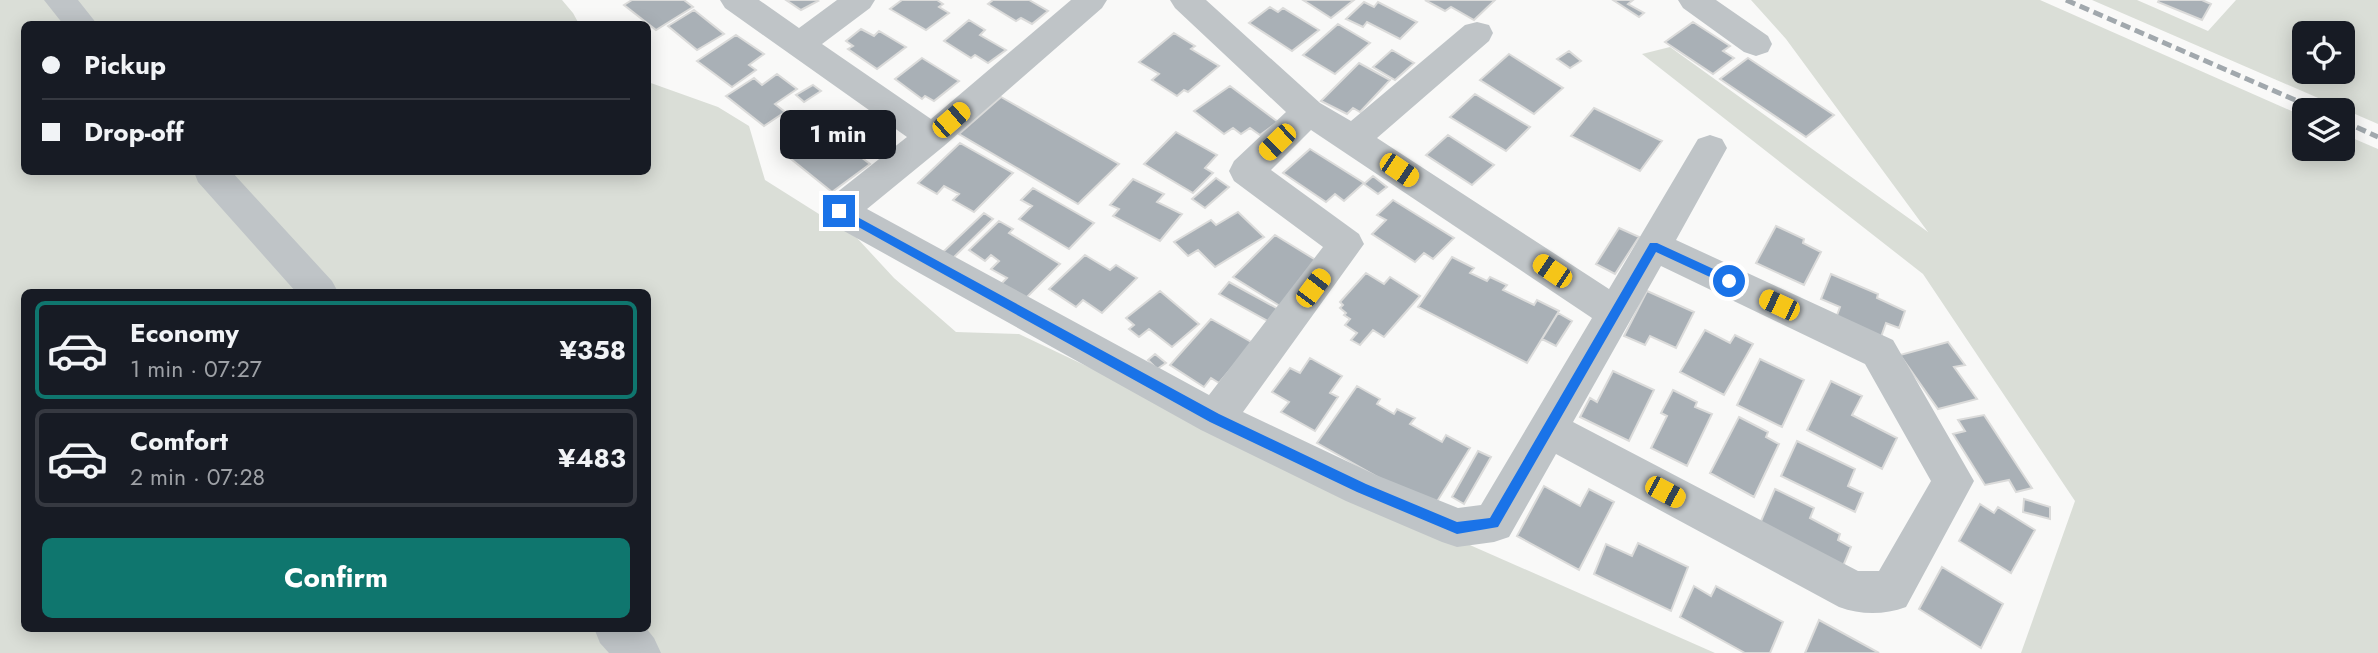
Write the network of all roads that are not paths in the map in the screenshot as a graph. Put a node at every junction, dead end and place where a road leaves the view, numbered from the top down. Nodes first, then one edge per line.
1 (60, 0) edge
2 (736, 0) edge
3 (859, 0) edge
4 (1091, 0) edge
5 (1694, 0) edge
6 (1194, 2) edge
7 (78, 21) edge
8 (1477, 33) dead end
9 (1756, 44) dead end
10 (798, 45) junction
11 (1308, 112) junction
12 (932, 137) junction
13 (1353, 139) junction
14 (1710, 148) dead end
15 (214, 175) edge
16 (1654, 246) junction
17 (316, 289) edge
18 (1615, 313) junction
19 (1215, 418) junction
20 (1548, 429) junction
21 (620, 632) edge
22 (638, 653) edge

1 - 7 street
2 - 10 street
3 - 10 street
4 - 12 street
5 - 9 street
6 - 11 street
8 - 13 street
10 - 12 street
11 - 13 street
11 - 19 street
12 - 19 street
13 - 18 street
14 - 16 street
15 - 17 street
16 - 18 street
16 - 20 street
18 - 20 street
19 - 20 street
21 - 22 street

